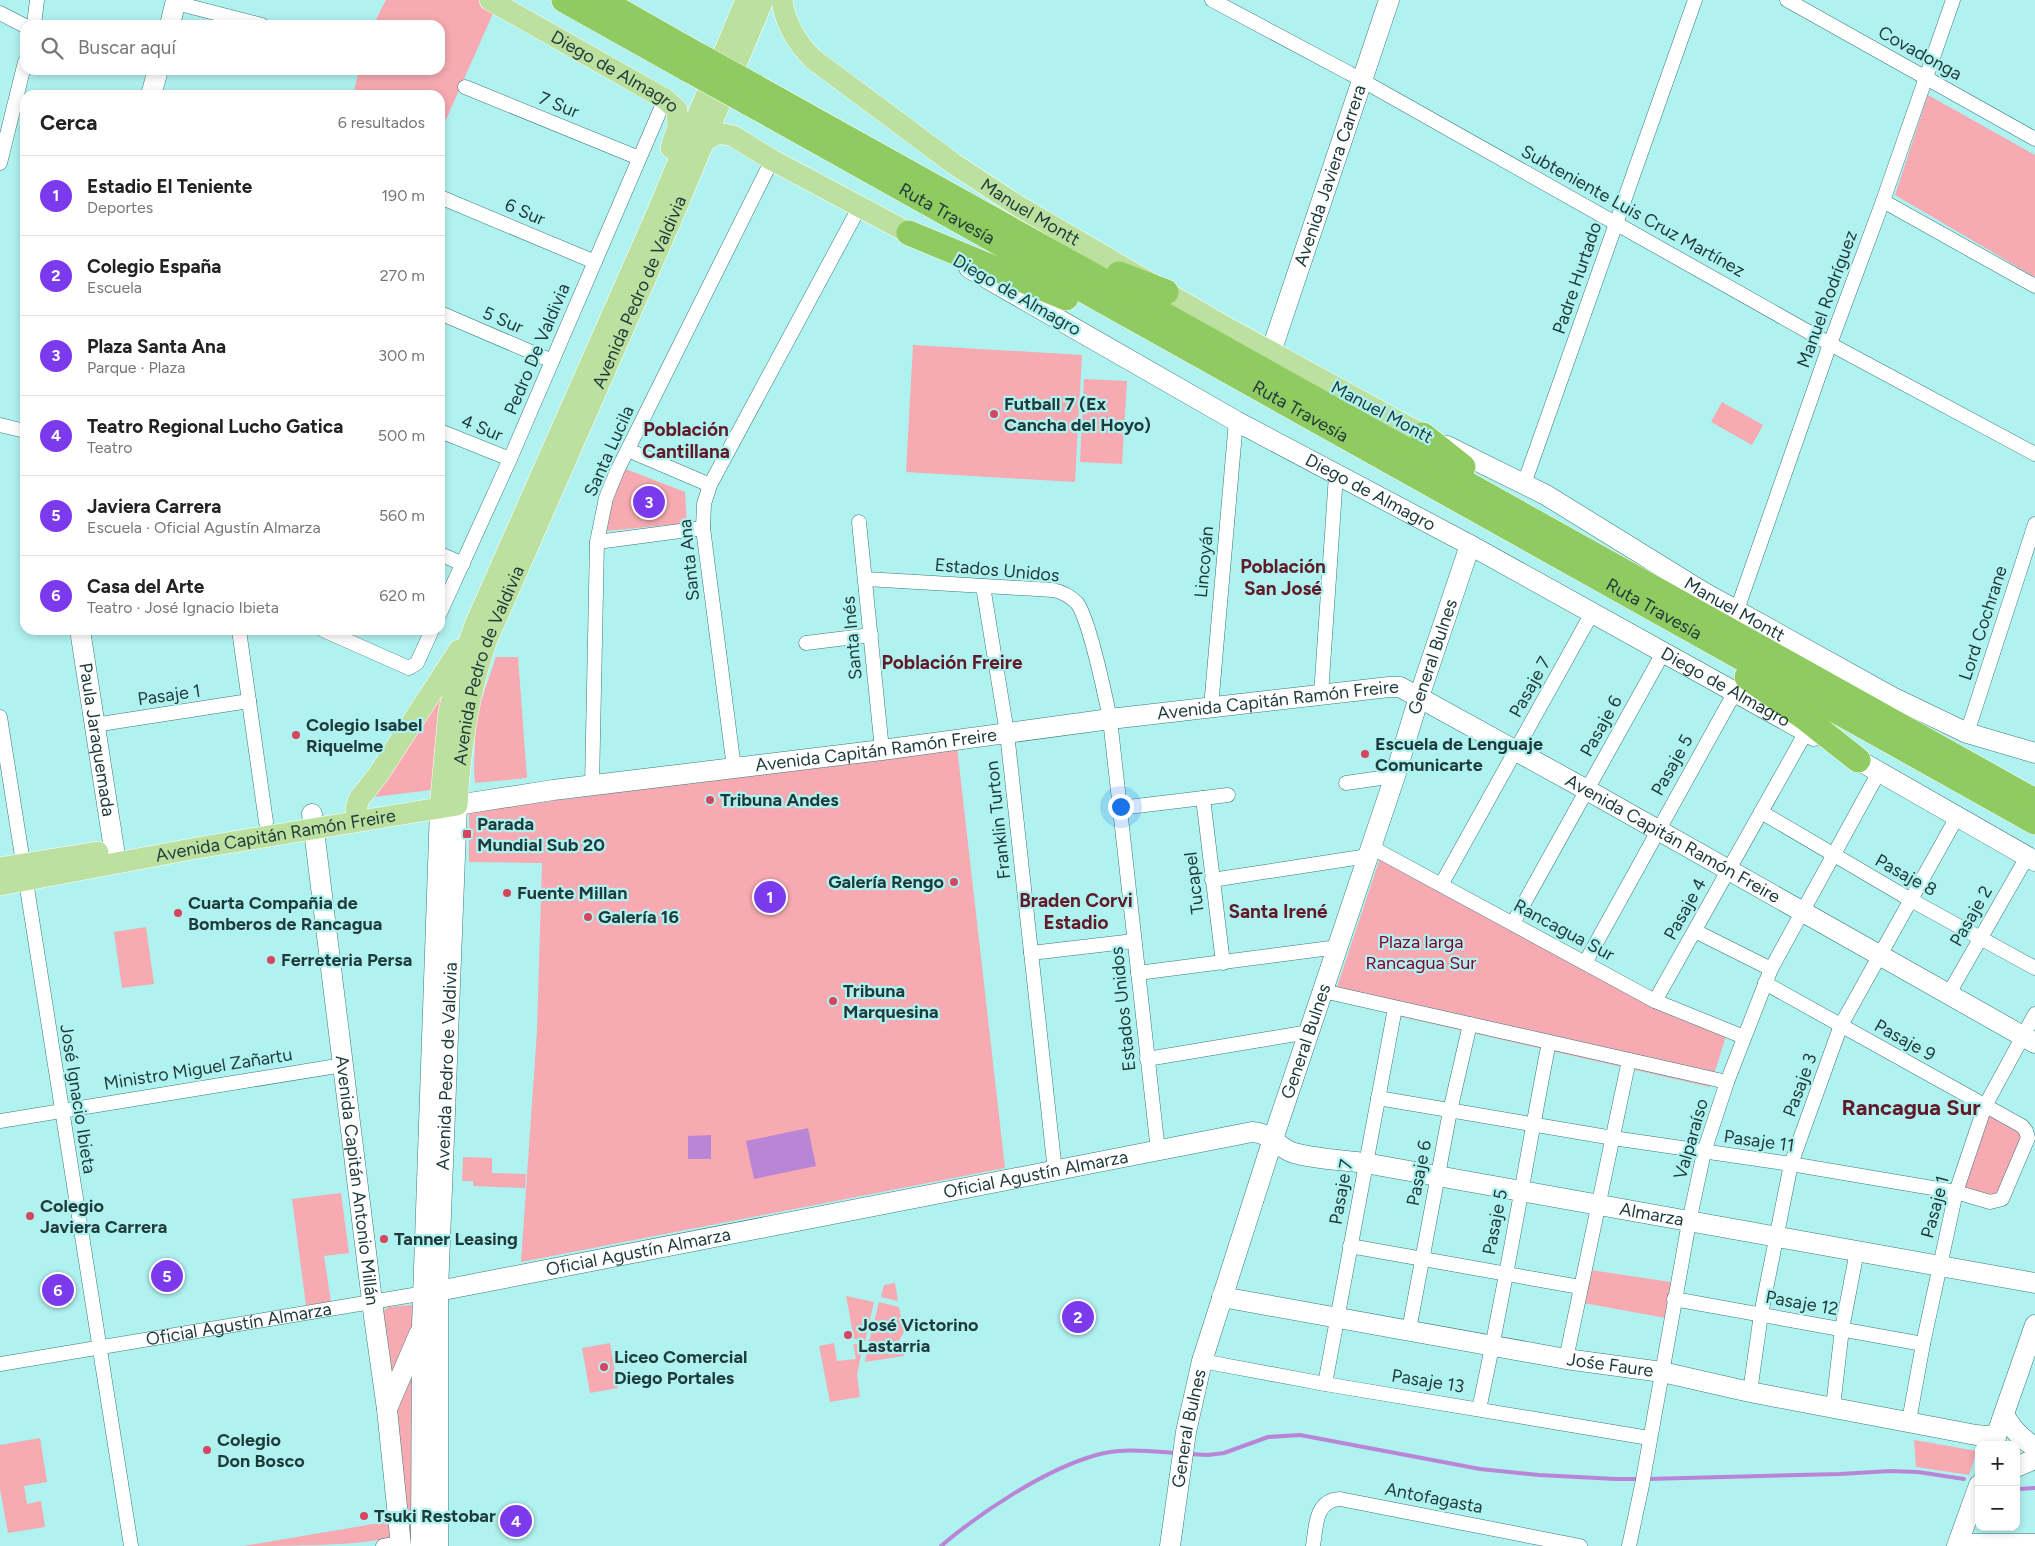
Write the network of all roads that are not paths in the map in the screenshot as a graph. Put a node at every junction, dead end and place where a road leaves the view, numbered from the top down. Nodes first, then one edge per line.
1 (37, 0) edge
2 (490, 0) edge
3 (564, 0) edge
4 (601, 0) edge
5 (746, 0) edge
6 (763, 0) edge
7 (782, 0) edge
8 (1212, 0) edge
9 (1389, 0) edge
10 (1695, 0) edge
11 (1787, 0) edge
12 (1953, 0) edge
13 (176, 2) edge
14 (0, 13) edge
15 (35, 20) edge
16 (171, 20) edge
17 (243, 20) edge
18 (20, 23) edge
19 (693, 62) junction
20 (21, 75) edge
21 (155, 75) edge
22 (1925, 76) junction
23 (721, 80) junction
24 (1361, 80) junction
25 (465, 86) dead end
26 (152, 90) edge
27 (750, 94) junction
28 (665, 99) junction
29 (5, 123) edge
30 (2035, 139) edge
31 (705, 140) junction
32 (639, 158) junction
33 (772, 160) junction
34 (0, 163) edge
35 (445, 199) edge
36 (1883, 200) junction
37 (860, 206) junction
38 (1616, 223) junction
39 (909, 233) junction
40 (1034, 241) junction
41 (595, 262) junction
42 (2035, 286) edge
43 (623, 290) junction
44 (1166, 292) junction
45 (445, 316) edge
46 (1161, 335) junction
47 (1830, 344) junction
48 (1271, 352) junction
49 (552, 361) junction
50 (1236, 421) junction
51 (0, 425) edge
52 (20, 430) edge
53 (445, 433) edge
54 (1423, 435) junction
55 (628, 450) junction
56 (2035, 454) edge
57 (510, 459) junction
58 (1336, 475) junction
59 (1524, 484) junction
60 (710, 485) junction
61 (1522, 514) junction
62 (859, 522) dead end
63 (2035, 524) edge
64 (703, 528) junction
65 (597, 542) junction
66 (1470, 545) junction
67 (445, 556) edge
68 (463, 564) junction
69 (866, 579) junction
70 (983, 586) junction
71 (445, 602) edge
72 (1737, 610) junction
73 (1592, 613) junction
74 (1670, 618) junction
75 (475, 624) junction
76 (81, 635) edge
77 (240, 635) edge
78 (334, 635) edge
79 (430, 635) edge
80 (871, 635) junction
81 (806, 643) dead end
82 (1664, 653) junction
83 (1735, 692) junction
84 (1321, 695) junction
85 (1419, 697) junction
86 (249, 701) junction
87 (1211, 707) junction
88 (0, 718) edge
89 (1110, 719) junction
90 (94, 725) junction
91 (1806, 732) junction
92 (1007, 733) junction
93 (1967, 733) junction
94 (882, 750) junction
95 (1516, 751) junction
96 (2035, 753) edge
97 (1858, 760) junction
98 (734, 768) junction
99 (1879, 772) junction
100 (1395, 776) junction
101 (1346, 783) dead end
102 (592, 786) junction
103 (1587, 790) junction
104 (1228, 795) dead end
105 (1203, 798) junction
106 (449, 800) junction
107 (2035, 801) edge
108 (1120, 808) junction
109 (1761, 812) junction
110 (357, 814) junction
111 (1957, 817) junction
112 (313, 821) junction
113 (266, 822) junction
114 (2035, 822) edge
115 (1657, 830) junction
116 (168, 846) junction
117 (114, 849) junction
118 (1369, 851) junction
119 (1834, 856) junction
120 (2031, 859) edge
121 (0, 868) edge
122 (1729, 870) junction
123 (24, 872) junction
124 (1212, 880) junction
125 (0, 885) edge
126 (1441, 885) junction
127 (1911, 900) junction
128 (1803, 912) junction
129 (1512, 924) junction
130 (1695, 931) junction
131 (1980, 938) junction
132 (1134, 941) junction
133 (1338, 947) junction
134 (1031, 953) junction
135 (1880, 956) junction
136 (1222, 963) junction
137 (1585, 963) junction
138 (2035, 968) edge
139 (1771, 970) junction
140 (1138, 972) junction
141 (1765, 983) junction
142 (1323, 992) junction
143 (1948, 995) junction
144 (1655, 1001) junction
145 (1395, 1008) junction
146 (2035, 1014) edge
147 (1470, 1024) junction
148 (1841, 1025) junction
149 (1309, 1032) junction
150 (1744, 1037) junction
151 (2029, 1040) edge
152 (1549, 1042) junction
153 (1147, 1059) junction
154 (1629, 1060) junction
155 (343, 1065) junction
156 (1727, 1082) junction
157 (1378, 1098) junction
158 (1985, 1106) junction
159 (61, 1110) junction
160 (1450, 1111) junction
161 (0, 1121) edge
162 (1533, 1124) junction
163 (2026, 1131) joint
164 (1273, 1138) junction
165 (1613, 1138) junction
166 (1158, 1151) junction
167 (1704, 1152) junction
168 (1365, 1163) junction
169 (1791, 1164) junction
170 (1055, 1171) junction
171 (1438, 1176) junction
172 (1520, 1191) junction
173 (1956, 1192) junction
174 (1598, 1205) junction
175 (1689, 1222) junction
176 (1778, 1237) junction
177 (1350, 1246) junction
178 (1857, 1251) junction
179 (1422, 1259) junction
180 (1939, 1266) junction
181 (1505, 1274) junction
182 (2035, 1283) edge
183 (1580, 1287) junction
184 (431, 1292) junction
185 (1222, 1297) junction
186 (1674, 1299) junction
187 (372, 1302) junction
188 (1761, 1314) junction
189 (1337, 1317) junction
190 (2035, 1325) edge
191 (422, 1326) junction
192 (1842, 1329) junction
193 (1409, 1330) junction
194 (1923, 1344) junction
195 (1493, 1345) junction
196 (98, 1348) junction
197 (1566, 1359) junction
198 (1202, 1361) junction
199 (0, 1364) edge
200 (1662, 1372) junction
201 (1325, 1384) junction
202 (1750, 1392) junction
203 (1832, 1407) junction
204 (387, 1409) junction
205 (1479, 1409) junction
206 (2004, 1415) junction
207 (1909, 1421) junction
208 (1649, 1438) junction
209 (1995, 1441) edge
210 (2035, 1447) edge
211 (2020, 1458) edge
212 (2035, 1458) edge
213 (2020, 1465) edge
214 (1975, 1496) edge
215 (2035, 1541) edge
216 (1958, 1544) edge
217 (395, 1545) edge
218 (131, 1546) edge
219 (421, 1546) edge
220 (438, 1546) edge
221 (1170, 1546) edge
222 (1313, 1546) edge
223 (1580, 1546) edge
224 (1629, 1546) edge

1 - 15 street
2 - 28 main road, Diego de Almagro
3 - 19 highway, Ruta Travesía
4 - 19 highway, Ruta Travesía
5 - 23 main road
6 - 23 main road
7 - 44 main road, Manuel Montt
8 - 24 street, Subteniente Luis Cruz Martínez
9 - 24 main road, Avenida Javiera Carrera
10 - 38 street, Padre Hurtado
11 - 22 street, Covadonga
12 - 22 street, Manuel Rodríguez
13 - 16 main road
13 - 17 street
14 - 18 street
19 - 27 highway, Ruta Travesía, bridge
20 - 29 street
21 - 26 main road
22 - 30 street, Covadonga
22 - 36 street, Manuel Rodríguez
23 - 31 main road, Avenida Pedro de Valdivia
23 - 43 main road, Avenida Pedro de Valdivia
24 - 38 street, Subteniente Luis Cruz Martínez
24 - 48 main road, Avenida Javiera Carrera
25 - 32 street, 7 Sur
27 - 40 highway, Ruta Travesía
27 - 46 highway, Ruta Travesía
28 - 32 street, Pedro De Valdivia
28 - 43 main road, Diego de Almagro
29 - 34 street
31 - 33 main road, Diego de Almagro
31 - 106 main road, Avenida Pedro de Valdivia
32 - 41 street, Pedro De Valdivia
33 - 37 main road, Diego de Almagro
33 - 55 street, Santa Lucila
35 - 41 street, 6 Sur
36 - 42 street
36 - 47 street, Manuel Rodríguez
37 - 39 main road, Diego de Almagro
37 - 60 street, Santa Ana
38 - 47 street, Subteniente Luis Cruz Martínez
38 - 59 street, Padre Hurtado
39 - 46 highway
39 - 50 main road, Diego de Almagro
40 - 44 highway
40 - 61 highway, Ruta Travesía
41 - 49 street, Pedro De Valdivia
43 - 75 main road, Avenida Pedro de Valdivia
44 - 48 main road, Manuel Montt
45 - 49 street, 5 Sur
46 - 74 highway, Ruta Travesía
47 - 56 street, Subteniente Luis Cruz Martínez
47 - 72 street, Manuel Rodríguez
48 - 54 main road, Manuel Montt
49 - 57 street, Pedro De Valdivia
50 - 58 main road, Diego de Almagro
50 - 87 street, Lincoyán
51 - 52 street
53 - 57 street, 4 Sur
54 - 59 main road, Manuel Montt
54 - 61 highway
55 - 60 street
55 - 65 street, Santa Lucila
57 - 68 street, Pedro De Valdivia
58 - 66 main road, Diego de Almagro
58 - 84 street
59 - 72 main road, Manuel Montt
60 - 64 street, Santa Ana
61 - 107 highway, Ruta Travesía
62 - 69 street, Santa Inés
63 - 93 street, Lord Cochrane
64 - 65 street
64 - 98 street, Santa Ana
65 - 102 street, Santa Lucila
66 - 73 main road, Diego de Almagro
66 - 85 main road, General Bulnes
67 - 68 street
68 - 71 street, Pedro De Valdivia
69 - 70 street, Estados Unidos
69 - 80 street, Santa Inés
70 - 89 street, Estados Unidos
70 - 92 street, Franklin Turton
72 - 93 main road, Manuel Montt
73 - 82 main road, Diego de Almagro
73 - 95 street, Pasaje 7
74 - 97 highway
74 - 114 highway, Ruta Travesía
75 - 106 main road, Avenida Pedro de Valdivia
75 - 110 main road, Avenida Pedro de Valdivia
76 - 90 main road, Paula Jaraquemada
77 - 86 street
78 - 79 street
80 - 81 street
80 - 94 street, Santa Inés
82 - 83 main road, Diego de Almagro
82 - 103 street, Pasaje 6
83 - 91 main road, Diego de Almagro
83 - 115 street, Pasaje 5
84 - 85 main road, Avenida Capitán Ramón Freire
84 - 87 main road, Avenida Capitán Ramón Freire
85 - 95 main road, Avenida Capitán Ramón Freire
85 - 100 main road, General Bulnes
86 - 90 street, Pasaje 1
86 - 113 street
87 - 89 main road, Avenida Capitán Ramón Freire
88 - 123 street, José Ignacio Ibieta
89 - 92 main road, Avenida Capitán Ramón Freire
89 - 108 street, Estados Unidos
90 - 117 main road, Paula Jaraquemada
91 - 97 main road, Diego de Almagro
91 - 109 street, Pasaje 4
92 - 94 main road, Avenida Capitán Ramón Freire
92 - 134 street, Franklin Turton
93 - 96 main road, Manuel Montt
94 - 98 main road, Avenida Capitán Ramón Freire
95 - 103 main road, Avenida Capitán Ramón Freire
95 - 126 street, Pasaje 7
97 - 99 main road, Diego de Almagro
98 - 102 main road, Avenida Capitán Ramón Freire
99 - 111 main road, Diego de Almagro
99 - 119 street, Valparaíso
100 - 101 street
100 - 118 main road, General Bulnes
102 - 106 main road, Avenida Capitán Ramón Freire
103 - 115 main road, Avenida Capitán Ramón Freire
103 - 129 street, Pasaje 6
104 - 105 street
105 - 108 street
105 - 124 street, Tucapel
106 - 110 main road, Avenida Capitán Ramón Freire
106 - 184 main road, Avenida Pedro de Valdivia
108 - 132 street, Estados Unidos
109 - 119 street, Pasaje 8
109 - 122 street, Pasaje 4
110 - 112 main road, Avenida Capitán Ramón Freire
111 - 120 main road, Diego de Almagro
111 - 127 street, Pasaje 3
112 - 113 main road, Avenida Capitán Ramón Freire
112 - 116 main road, Avenida Capitán Ramón Freire
112 - 155 main road, Avenida Capitán Antonio Millán
113 - 116 main road, Avenida Capitán Ramón Freire
115 - 122 main road, Avenida Capitán Ramón Freire
115 - 137 street, Pasaje 5
116 - 117 main road, Avenida Capitán Ramón Freire
116 - 123 main road, Avenida Capitán Ramón Freire
117 - 123 main road, Avenida Capitán Ramón Freire
118 - 124 street
118 - 126 street, Rancagua Sur
118 - 133 main road, General Bulnes
119 - 127 street, Pasaje 8
119 - 128 street, Valparaíso
120 - 131 street, Pasaje 2
121 - 123 main road, Avenida Capitán Ramón Freire
122 - 128 main road, Avenida Capitán Ramón Freire
122 - 130 street, Pasaje 4
123 - 125 main road, Avenida Capitán Ramón Freire
123 - 159 street, José Ignacio Ibieta
124 - 136 street, Tucapel
126 - 129 street, Rancagua Sur
127 - 131 street, Pasaje 8
127 - 135 street, Pasaje 3
128 - 135 main road, Avenida Capitán Ramón Freire
128 - 139 street, Valparaíso
129 - 137 street, Rancagua Sur
130 - 139 street
130 - 144 street, Pasaje 4
131 - 138 street, Pasaje 8
131 - 143 street, Pasaje 2
132 - 134 street
132 - 140 street, Estados Unidos
133 - 136 street
133 - 142 main road, General Bulnes
134 - 170 street, Franklin Turton
135 - 143 main road, Avenida Capitán Ramón Freire
135 - 148 street, Pasaje 3
136 - 140 street
137 - 144 street, Rancagua Sur
139 - 141 street, Valparaíso
140 - 153 street, Estados Unidos
141 - 148 street, Pasaje 9
141 - 150 street, Valparaíso
142 - 145 street
142 - 149 main road, General Bulnes
143 - 151 main road, Avenida Capitán Ramón Freire
144 - 150 street, Rancagua Sur
145 - 147 street
145 - 157 street, Pasaje 7
146 - 151 street, Pasaje 1
147 - 152 street
147 - 160 street, Pasaje 6
148 - 158 street, Pasaje 9
148 - 169 street, Pasaje 3
149 - 153 street
149 - 164 main road, General Bulnes
150 - 156 street, Valparaíso
151 - 158 street, Pasaje 1
152 - 154 street
152 - 162 street, Pasaje 5
153 - 166 street, Estados Unidos
154 - 156 street
154 - 165 street
155 - 159 street, Ministro Miguel Zañartu
155 - 187 main road, Avenida Capitán Antonio Millán
156 - 167 street, Valparaíso
157 - 160 street, Pasaje 11
157 - 168 street, Pasaje 7
158 - 163 street, Pasaje 9
158 - 173 street, Pasaje 1
159 - 161 street, Ministro Miguel Zañartu
159 - 196 street, José Ignacio Ibieta
160 - 162 street, Pasaje 11
160 - 171 street, Pasaje 6
162 - 165 street, Pasaje 11
162 - 172 street, Pasaje 5
163 - 173 street, Pasaje 11
164 - 166 main road, Oficial Agustín Almarza
164 - 168 main road, Almarza
164 - 185 main road, General Bulnes
165 - 167 street, Pasaje 11
165 - 174 street
166 - 170 main road, Oficial Agustín Almarza
167 - 169 street, Pasaje 11
167 - 175 street, Valparaíso
168 - 171 main road, Almarza
168 - 177 street, Pasaje 7
169 - 173 street, Pasaje 11
169 - 176 street, Pasaje 3
170 - 184 main road, Oficial Agustín Almarza
171 - 172 main road, Almarza
171 - 179 street, Pasaje 6
172 - 174 main road, Almarza
172 - 181 street, Pasaje 5
173 - 180 street, Pasaje 1
174 - 175 main road, Almarza
174 - 183 street
175 - 176 main road, Almarza
175 - 186 street, Valparaíso
176 - 178 main road, Almarza
176 - 188 street, Pasaje 3
177 - 179 street
177 - 189 street, Pasaje 7
178 - 180 main road, Almarza
178 - 192 street
179 - 181 street
179 - 193 street, Pasaje 6
180 - 182 main road, Almarza
180 - 194 street, Pasaje 1
181 - 183 street
181 - 195 street, Pasaje 5
183 - 197 street
184 - 187 street, Oficial Agustín Almarza
184 - 191 main road
184 - 220 main road
185 - 189 main road, Jośe Faure
185 - 198 main road, General Bulnes
186 - 188 street, Pasaje 12
186 - 200 street, Valparaíso
187 - 196 street, Oficial Agustín Almarza
187 - 204 main road, Avenida Capitán Antonio Millán
188 - 192 street, Pasaje 12
188 - 202 street, Pasaje 3
189 - 193 main road, Jośe Faure
189 - 201 street, Pasaje 7
190 - 206 main road
191 - 204 main road
191 - 219 main road
192 - 194 street, Pasaje 12
192 - 203 street
193 - 195 main road, Jośe Faure
194 - 207 street, Pasaje 1
195 - 197 main road, Jośe Faure
195 - 205 street, Pasaje 5
196 - 199 street, Oficial Agustín Almarza
196 - 218 street, José Ignacio Ibieta
197 - 200 main road, Jośe Faure
198 - 201 street, Pasaje 13
198 - 221 main road, General Bulnes
200 - 202 main road, Jośe Faure
200 - 208 street, Valparaíso
201 - 205 street, Pasaje 13
202 - 203 main road, Jośe Faure
203 - 207 main road, Jośe Faure
204 - 217 main road, Avenida Capitán Antonio Millán
205 - 208 street, Pasaje 13
206 - 209 main road
206 - 210 main road
207 - 209 main road, Jośe Faure
208 - 224 street, Valparaíso
211 - 212 street
212 - 213 main road
214 - 216 main road
215 - 216 street
222 - 223 street, Antofagasta

